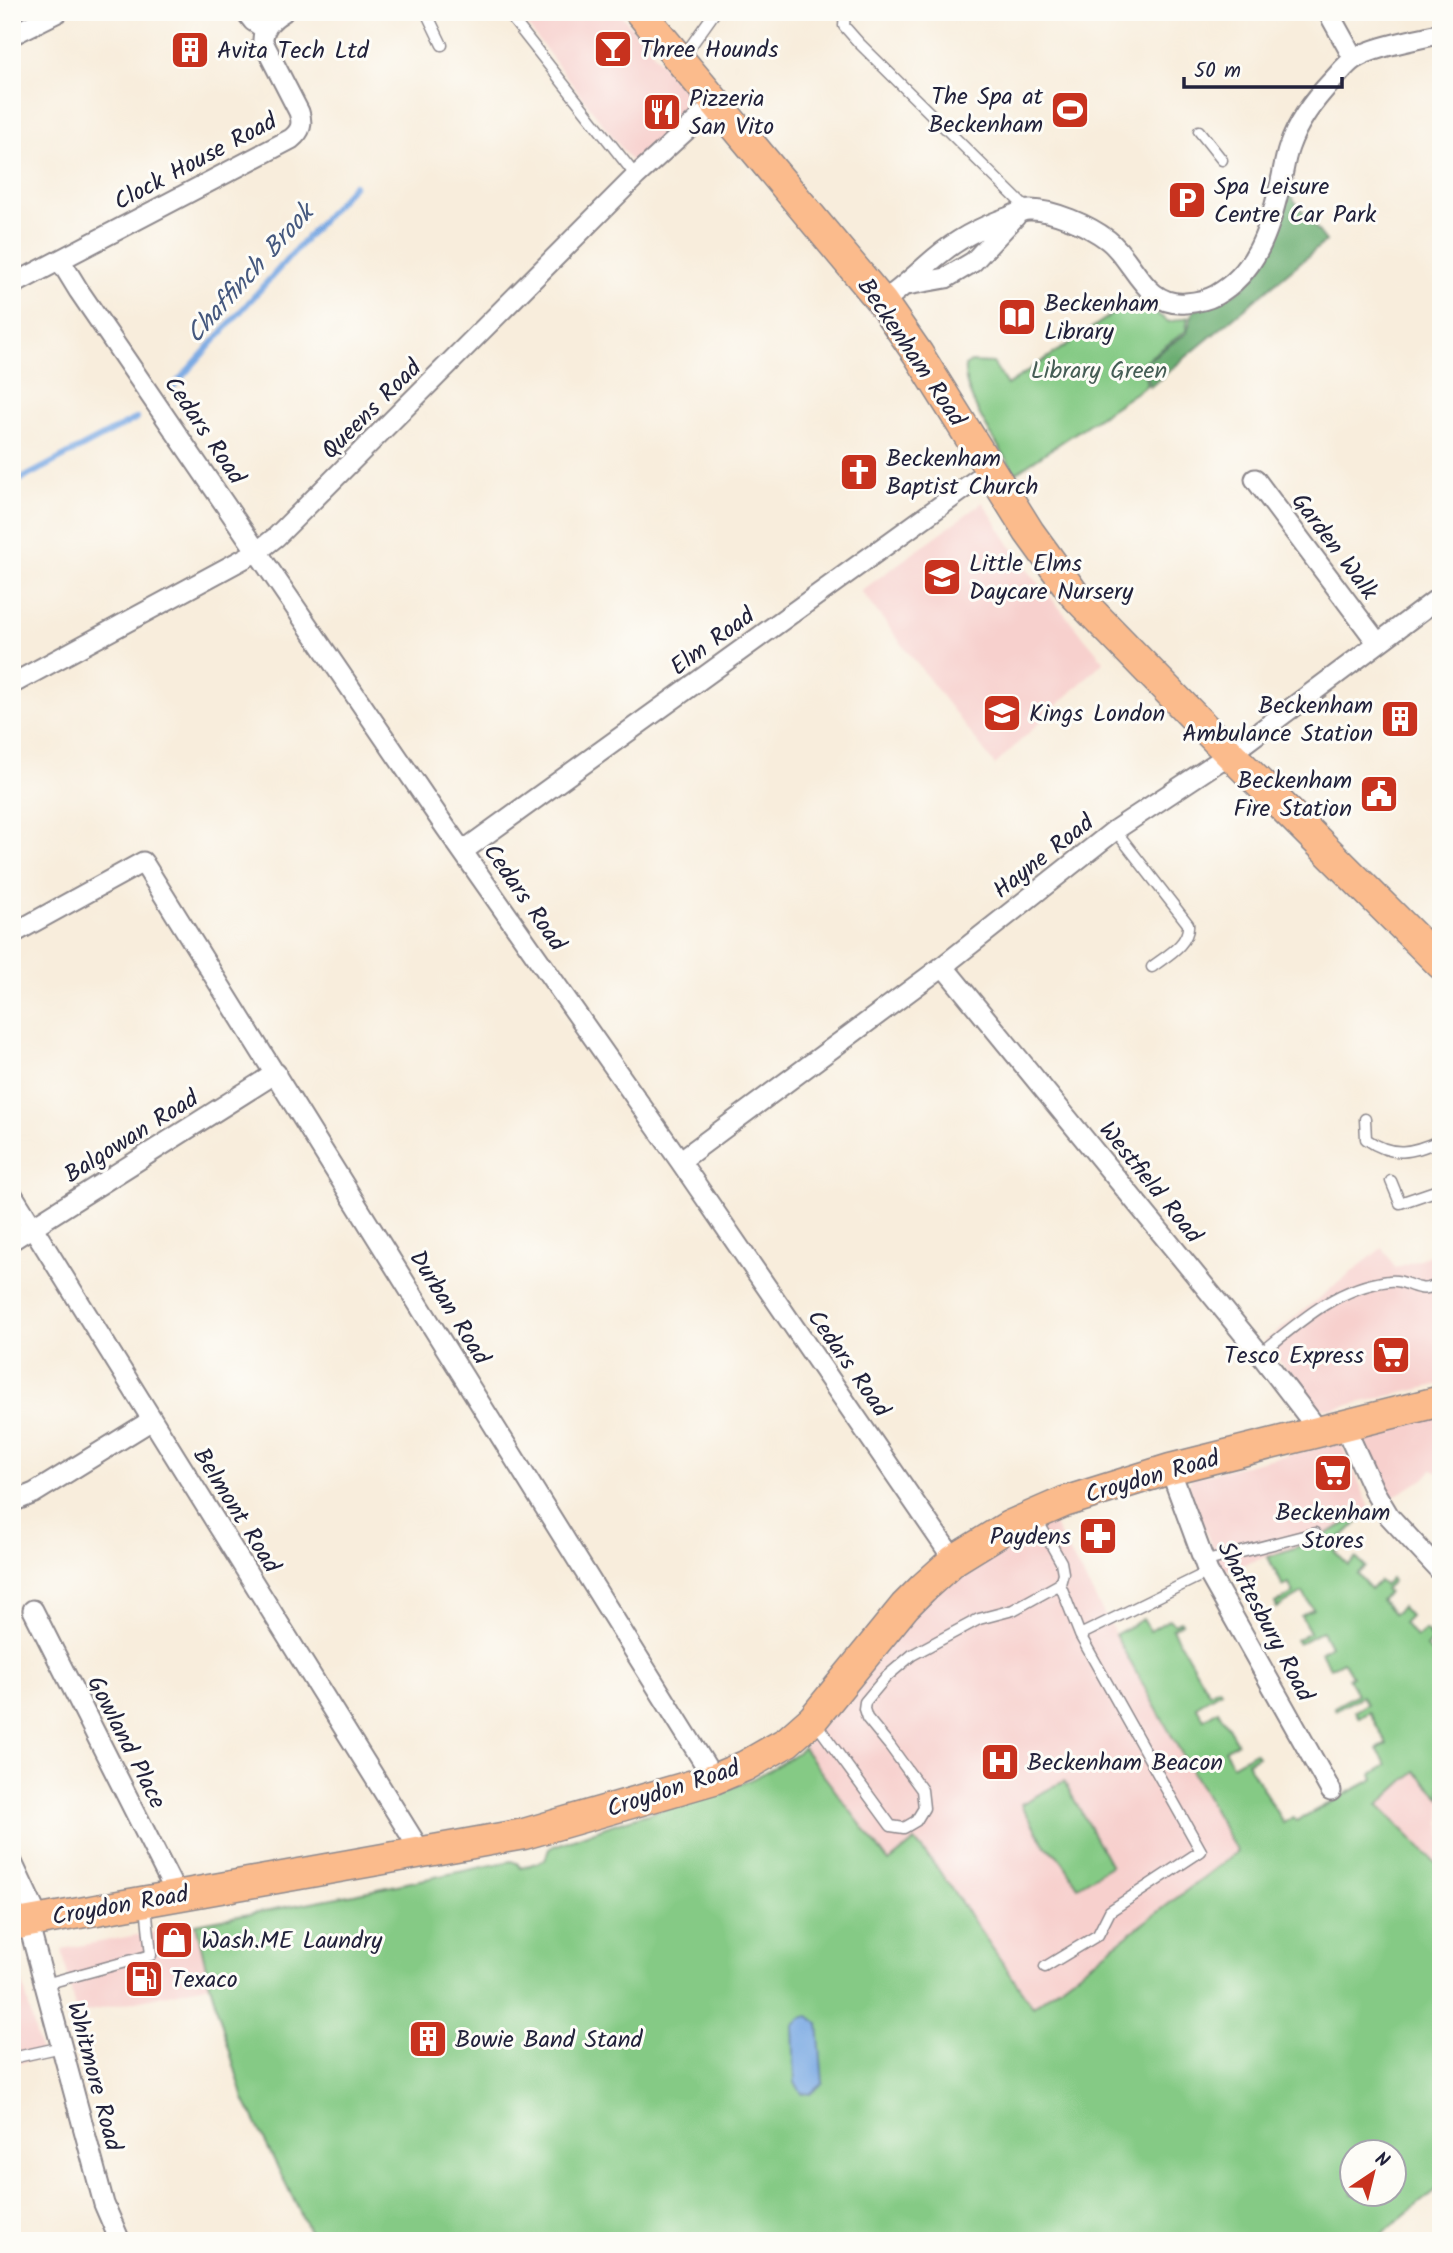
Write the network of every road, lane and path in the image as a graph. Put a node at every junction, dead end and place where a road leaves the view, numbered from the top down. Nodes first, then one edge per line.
1 (58, 12) edge
2 (246, 12) edge
3 (283, 12) edge
4 (426, 12) edge
5 (507, 12) edge
6 (640, 12) edge
7 (715, 12) edge
8 (845, 12) edge
9 (1328, 12) edge
10 (265, 29) junction
11 (1441, 33) edge
12 (12, 35) edge
13 (442, 45) dead end
14 (1354, 59) junction
15 (680, 60) junction
16 (716, 103) junction
17 (1199, 131) dead end
18 (1222, 160) dead end
19 (636, 176) junction
20 (1024, 211) junction
21 (60, 260) junction
22 (12, 285) edge
23 (894, 294) junction
24 (990, 470) junction
25 (1255, 479) dead end
26 (258, 551) junction
27 (1437, 606) edge
28 (1377, 642) junction
29 (12, 684) edge
30 (1230, 754) junction
31 (1115, 830) junction
32 (463, 851) junction
33 (12, 934) edge
34 (1441, 964) edge
35 (943, 966) junction
36 (1152, 967) dead end
37 (276, 1073) junction
38 (1365, 1119) dead end
39 (1441, 1140) edge
40 (680, 1161) junction
41 (1391, 1181) dead end
42 (1441, 1189) edge
43 (12, 1194) edge
44 (33, 1227) junction
45 (12, 1240) edge
46 (1441, 1284) edge
47 (1259, 1354) junction
48 (1441, 1401) edge
49 (152, 1420) junction
50 (1332, 1428) junction
51 (1170, 1469) junction
52 (12, 1502) edge
53 (1034, 1514) junction
54 (1315, 1533) dead end
55 (954, 1560) junction
56 (1205, 1567) junction
57 (1441, 1572) edge
58 (1060, 1584) junction
59 (33, 1610) dead end
60 (1080, 1635) junction
61 (813, 1719) junction
62 (714, 1779) junction
63 (1331, 1791) dead end
64 (421, 1852) junction
65 (12, 1862) edge
66 (177, 1895) junction
67 (145, 1901) junction
68 (26, 1922) edge
69 (1045, 1967) dead end
70 (45, 1984) junction
71 (62, 2047) junction
72 (12, 2058) edge
73 (120, 2241) edge

1 - 12 street
2 - 10 street
3 - 10 street
4 - 13 lane
5 - 19 lane
6 - 15 main road, Beckenham Road
7 - 15 lane
8 - 20 lane
9 - 14 street
10 - 21 street, Clock House Road
11 - 14 street
14 - 20 street
15 - 16 main road, Beckenham Road
16 - 19 street, Queens Road
16 - 23 main road, Beckenham Road
17 - 18 lane
19 - 26 street, Queens Road
20 - 23 street
21 - 22 street, Clock House Road
21 - 26 street, Cedars Road
23 - 24 main road, Beckenham Road
24 - 30 main road, Beckenham Road
24 - 32 street, Elm Road
25 - 28 street, Garden Walk
26 - 29 street, Queens Road
26 - 32 street, Cedars Road
27 - 28 street, Hayne Road
28 - 30 street, Hayne Road
30 - 31 street, Hayne Road
30 - 34 main road, Beckenham Road
31 - 35 street, Hayne Road
31 - 36 lane
32 - 40 street, Cedars Road
33 - 37 street, Durban Road
35 - 40 street, Hayne Road
35 - 47 street, Westfield Road
37 - 44 street, Balgowan Road
37 - 62 street, Durban Road
38 - 39 lane
40 - 55 street, Cedars Road
41 - 42 lane
43 - 44 street, Belmont Road
44 - 45 street, Balgowan Road
44 - 49 street, Belmont Road
46 - 47 lane
47 - 50 street, Westfield Road
48 - 50 main road, Croydon Road
49 - 52 street
49 - 64 street, Belmont Road
50 - 51 main road, Croydon Road
50 - 57 street, Westfield Road
51 - 53 main road, Croydon Road
51 - 56 street, Shaftesbury Road
53 - 55 main road, Croydon Road
53 - 58 lane
54 - 56 lane
55 - 61 main road, Croydon Road
56 - 60 lane
56 - 63 street, Shaftesbury Road
58 - 60 lane
58 - 61 lane
59 - 66 street, Gowland Place
60 - 69 lane
61 - 62 main road, Croydon Road
62 - 64 main road, Croydon Road
64 - 66 main road, Croydon Road
65 - 68 street, Whitmore Road
66 - 67 main road, Croydon Road
67 - 68 main road, Croydon Road
67 - 70 lane
68 - 70 street, Whitmore Road
70 - 71 street, Whitmore Road
71 - 72 lane
71 - 73 street, Whitmore Road

